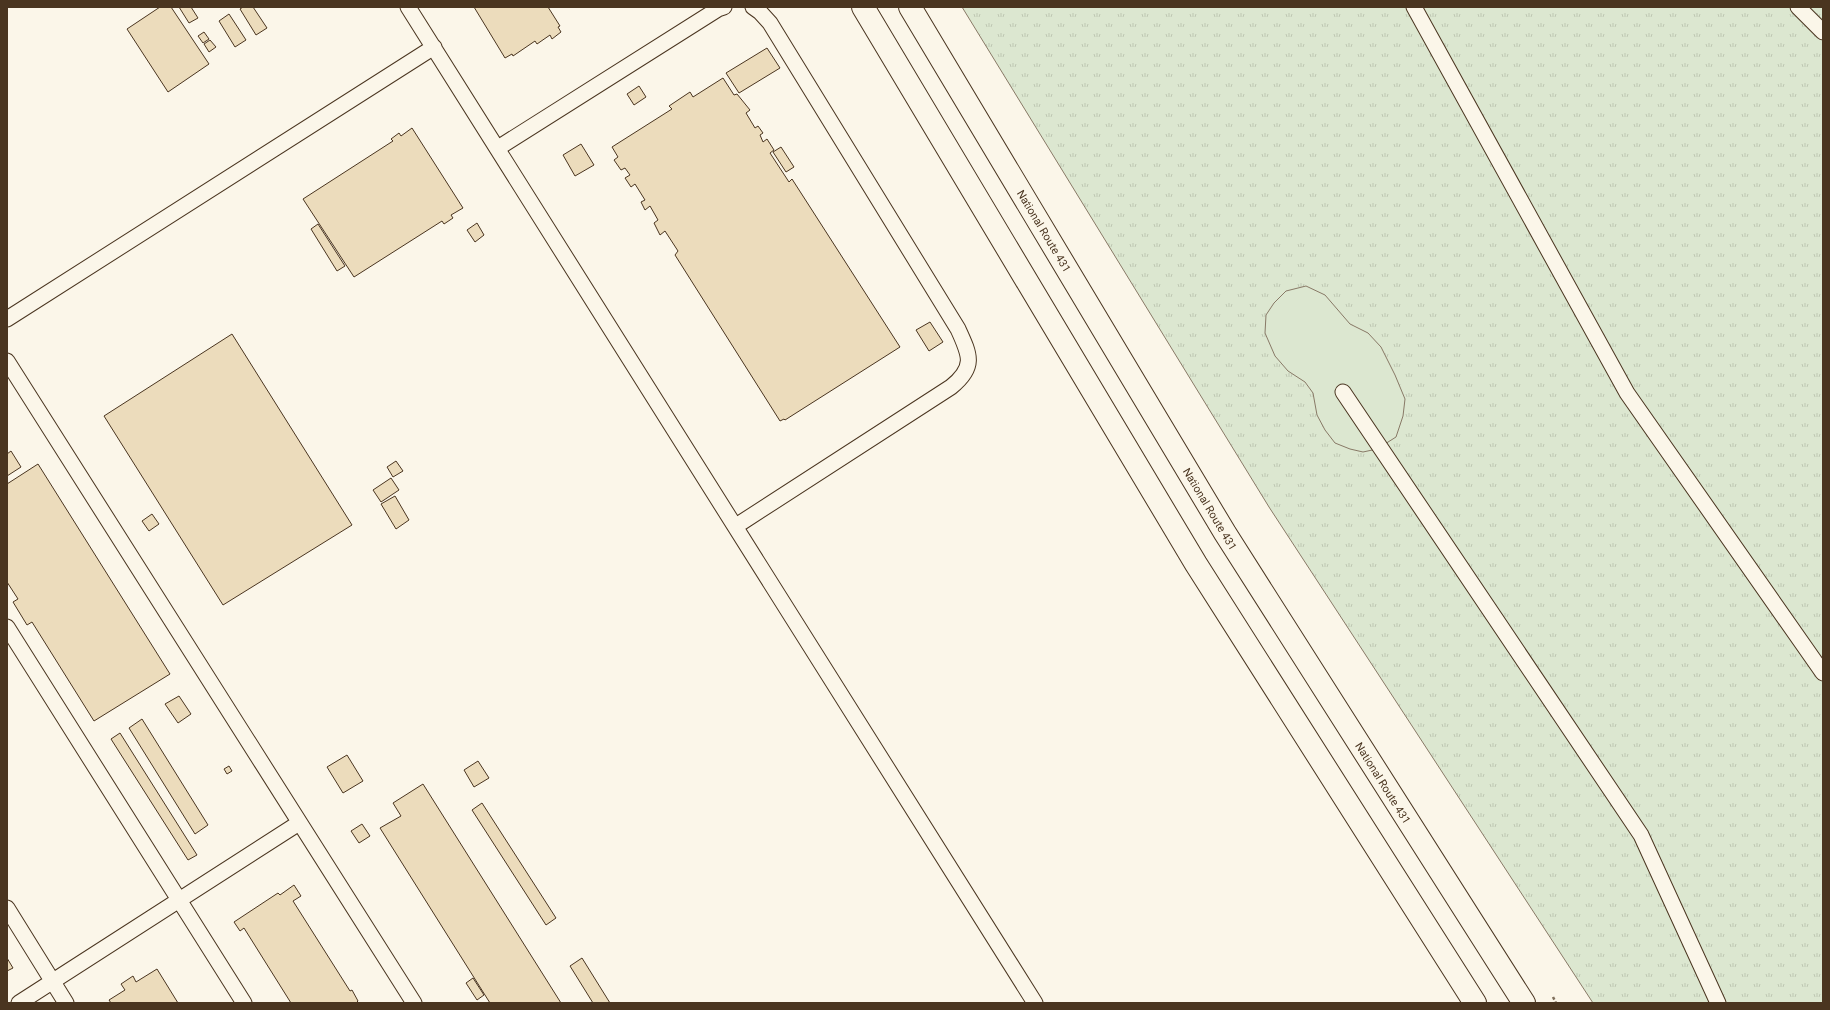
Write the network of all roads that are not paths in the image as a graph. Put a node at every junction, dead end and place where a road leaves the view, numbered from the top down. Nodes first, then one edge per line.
1 (408, 7) edge
2 (724, 7) edge
3 (753, 7) edge
4 (863, 7) edge
5 (910, 7) edge
6 (1414, 7) edge
7 (1798, 7) edge
8 (1823, 32) edge
9 (434, 47) junction
10 (498, 148) junction
11 (7, 319) edge
12 (7, 361) edge
13 (1343, 392) dead end
14 (736, 526) junction
15 (7, 627) edge
16 (1823, 673) edge
17 (300, 823) junction
18 (179, 900) junction
19 (7, 908) edge
20 (52, 982) junction
21 (19, 1003) edge
22 (66, 1003) edge
23 (244, 1003) edge
24 (414, 1003) edge
25 (1035, 1003) edge
26 (1475, 1003) edge
27 (1524, 1003) edge
28 (1718, 1003) edge

1 - 9 lane
2 - 10 lane
3 - 14 lane
4 - 26 highway
5 - 27 highway, National Route 431
6 - 16 lane
7 - 8 lane
9 - 10 lane
9 - 11 lane
10 - 14 lane
12 - 17 lane
13 - 28 lane
14 - 25 lane
15 - 18 lane
17 - 18 lane
17 - 24 lane
18 - 20 lane
18 - 23 lane
19 - 20 lane
20 - 21 lane
20 - 22 lane

